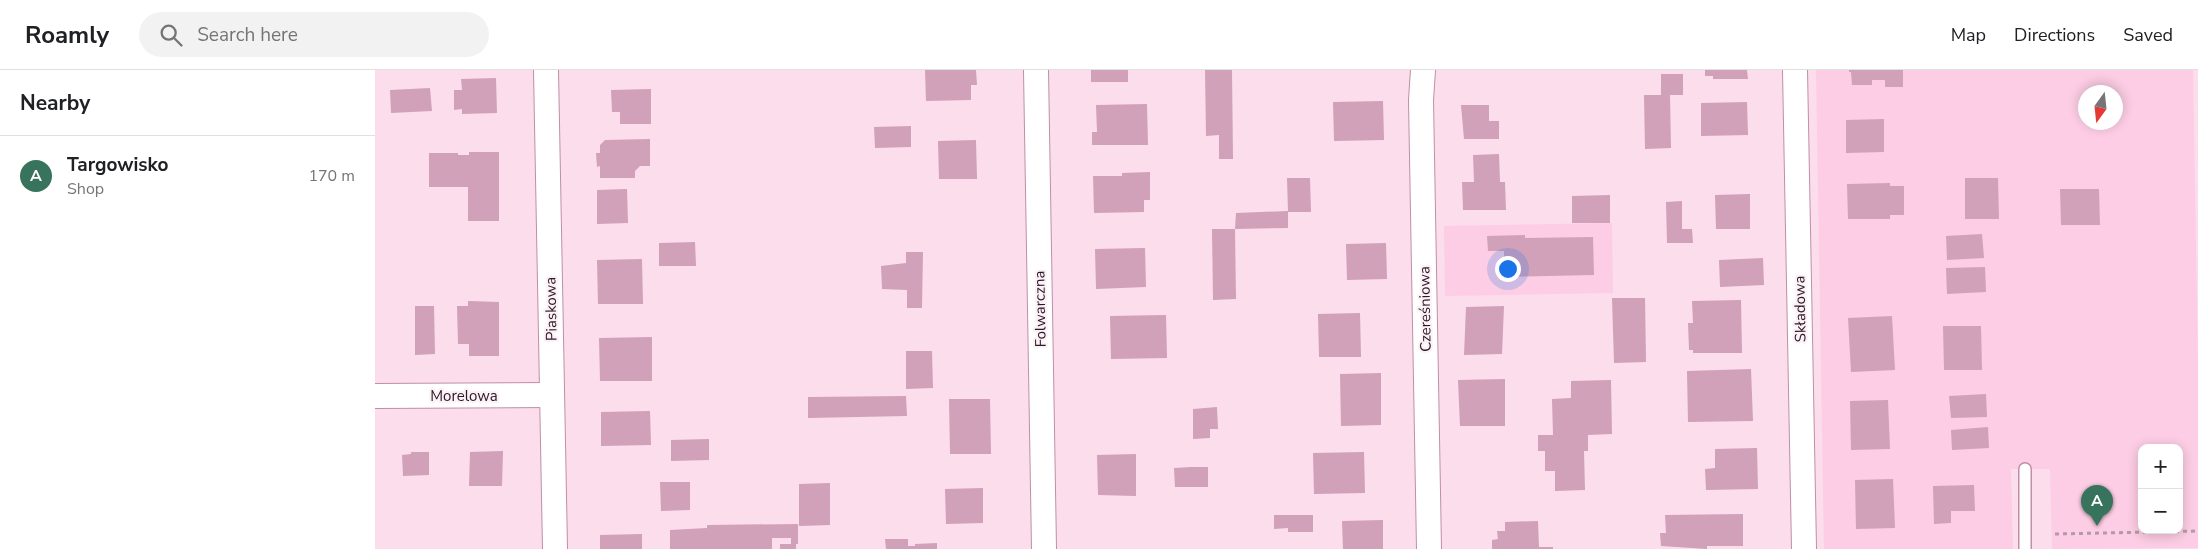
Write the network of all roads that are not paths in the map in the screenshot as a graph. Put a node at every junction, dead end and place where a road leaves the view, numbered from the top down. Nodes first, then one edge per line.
1 (547, 70) edge
2 (1035, 70) edge
3 (1423, 70) edge
4 (1795, 70) edge
5 (552, 395) junction
6 (375, 396) edge
7 (2025, 469) dead end
8 (555, 549) edge
9 (1044, 549) edge
10 (1429, 549) edge
11 (1804, 549) edge
12 (2025, 549) edge

1 - 5 street, Piaskowa
2 - 9 street, Folwarczna
3 - 10 street, Czereśniowa
4 - 11 street, Składowa
5 - 6 street, Morelowa
5 - 8 street, Piaskowa
7 - 12 lane

